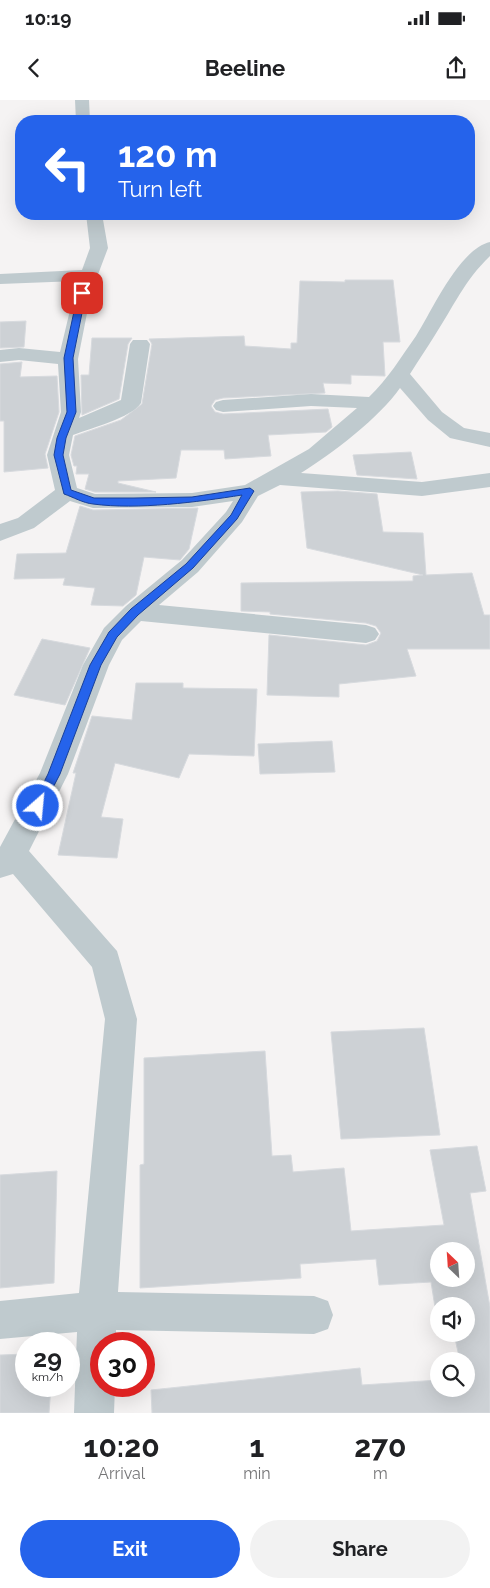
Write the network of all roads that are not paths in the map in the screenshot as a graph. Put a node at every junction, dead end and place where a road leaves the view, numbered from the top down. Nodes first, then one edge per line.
1 (82, 100) edge
2 (83, 115) edge
3 (95, 220) edge
4 (490, 247) edge
5 (88, 275) junction
6 (0, 279) edge
7 (140, 344) dead end
8 (0, 356) edge
9 (68, 358) junction
10 (399, 374) junction
11 (375, 403) junction
12 (223, 406) dead end
13 (64, 431) junction
14 (490, 440) edge
15 (278, 478) junction
16 (490, 480) edge
17 (250, 491) junction
18 (67, 492) junction
19 (0, 533) edge
20 (135, 612) junction
21 (366, 634) dead end
22 (6, 860) edge
23 (97, 1312) junction
24 (314, 1316) dead end
25 (0, 1320) edge
26 (94, 1413) edge

1 - 2 street
3 - 5 street
4 - 10 street
5 - 6 street
5 - 9 street
7 - 13 street
8 - 9 street
9 - 13 street
10 - 11 street
10 - 14 street
11 - 12 street
11 - 15 street
13 - 18 street
15 - 16 street
15 - 17 street
17 - 18 street
17 - 20 street
18 - 19 street
20 - 21 street
20 - 22 street
22 - 23 street
23 - 24 street
23 - 25 street
23 - 26 street

